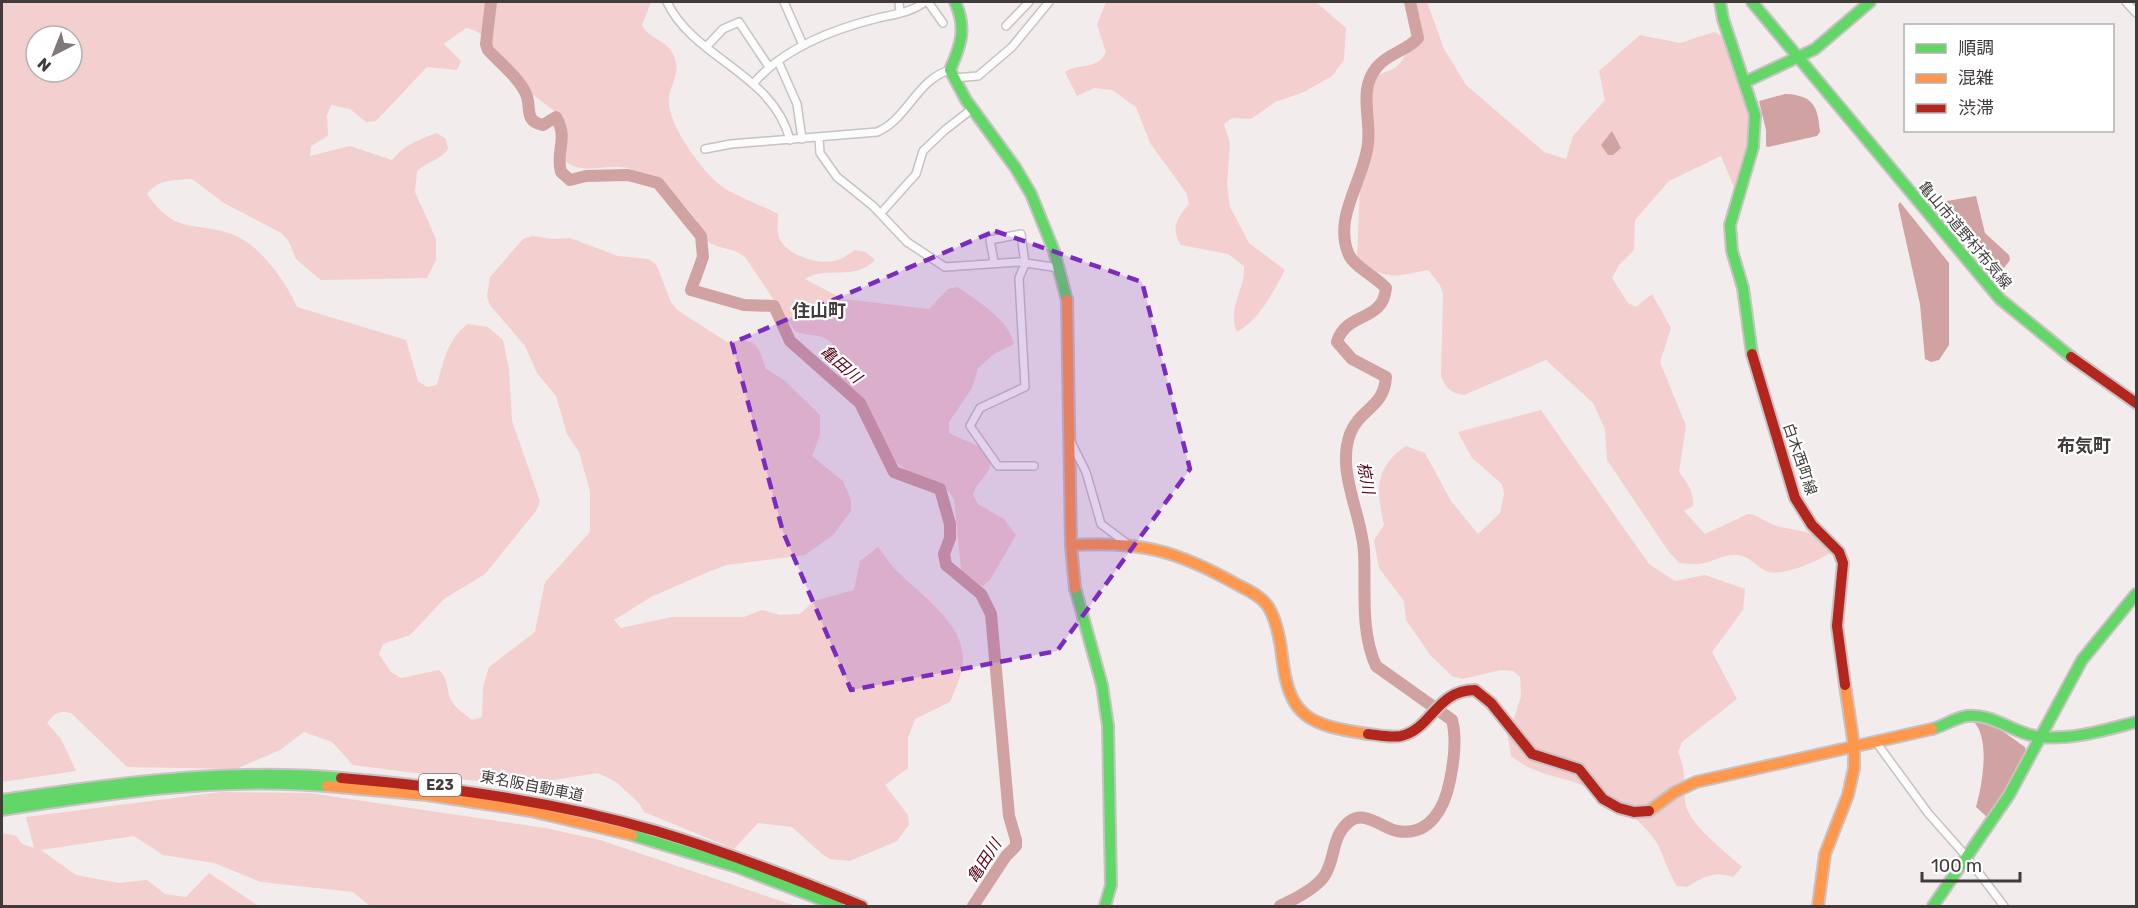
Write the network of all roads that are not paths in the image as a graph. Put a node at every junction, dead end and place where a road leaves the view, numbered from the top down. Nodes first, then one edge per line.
1 (667, 2) edge
2 (784, 2) edge
3 (899, 2) edge
4 (926, 2) edge
5 (955, 2) edge
6 (1029, 2) edge
7 (1049, 2) edge
8 (1720, 2) edge
9 (1752, 2) edge
10 (1870, 2) edge
11 (2126, 2) edge
12 (900, 14) junction
13 (2136, 14) edge
14 (943, 23) dead end
15 (1006, 26) dead end
16 (803, 45) junction
17 (707, 46) junction
18 (1798, 57) junction
19 (778, 61) junction
20 (769, 67) junction
21 (952, 74) junction
22 (1745, 82) junction
23 (753, 84) junction
24 (972, 109) junction
25 (819, 138) junction
26 (802, 139) junction
27 (789, 140) junction
28 (705, 149) dead end
29 (881, 213) junction
30 (994, 262) junction
31 (1025, 264) junction
32 (1059, 268) junction
33 (2136, 403) edge
34 (1069, 439) junction
35 (1034, 466) dead end
36 (1127, 544) junction
37 (1071, 545) junction
38 (2136, 594) edge
39 (2136, 722) edge
40 (2040, 737) junction
41 (1876, 742) junction
42 (1854, 746) junction
43 (2, 800) edge
44 (2, 810) edge
45 (1966, 856) junction
46 (838, 906) edge
47 (862, 906) edge
48 (1105, 906) edge
49 (1818, 906) edge
50 (1933, 906) edge
51 (2004, 906) edge

1 - 17 street
2 - 16 street
3 - 12 street
4 - 12 street
4 - 14 street
5 - 21 main road
6 - 15 street
7 - 21 street
8 - 22 main road, 白木西町線
9 - 18 main road
10 - 18 main road
11 - 13 street
12 - 16 street
16 - 19 street
17 - 20 street
17 - 23 street
18 - 22 main road
18 - 33 main road, 亀山市道野村布気線
19 - 20 street
19 - 26 street
20 - 23 street
21 - 24 main road
21 - 25 street
22 - 42 main road, 白木西町線
23 - 27 street
24 - 29 street
24 - 32 main road
25 - 26 street
25 - 29 street
26 - 27 street
27 - 28 street
29 - 30 street
30 - 31 street
30 - 31 street
31 - 32 street
31 - 35 street
32 - 34 main road
34 - 36 street
34 - 37 main road
36 - 37 main road
36 - 42 main road
37 - 48 main road
38 - 40 main road
39 - 40 main road
40 - 41 main road
40 - 45 main road
41 - 42 main road
41 - 45 street
42 - 49 main road, 白木西町線
43 - 47 main road, 東名阪自動車道 / E23
44 - 46 main road, 東名阪自動車道 / E23
45 - 50 main road
45 - 51 street

